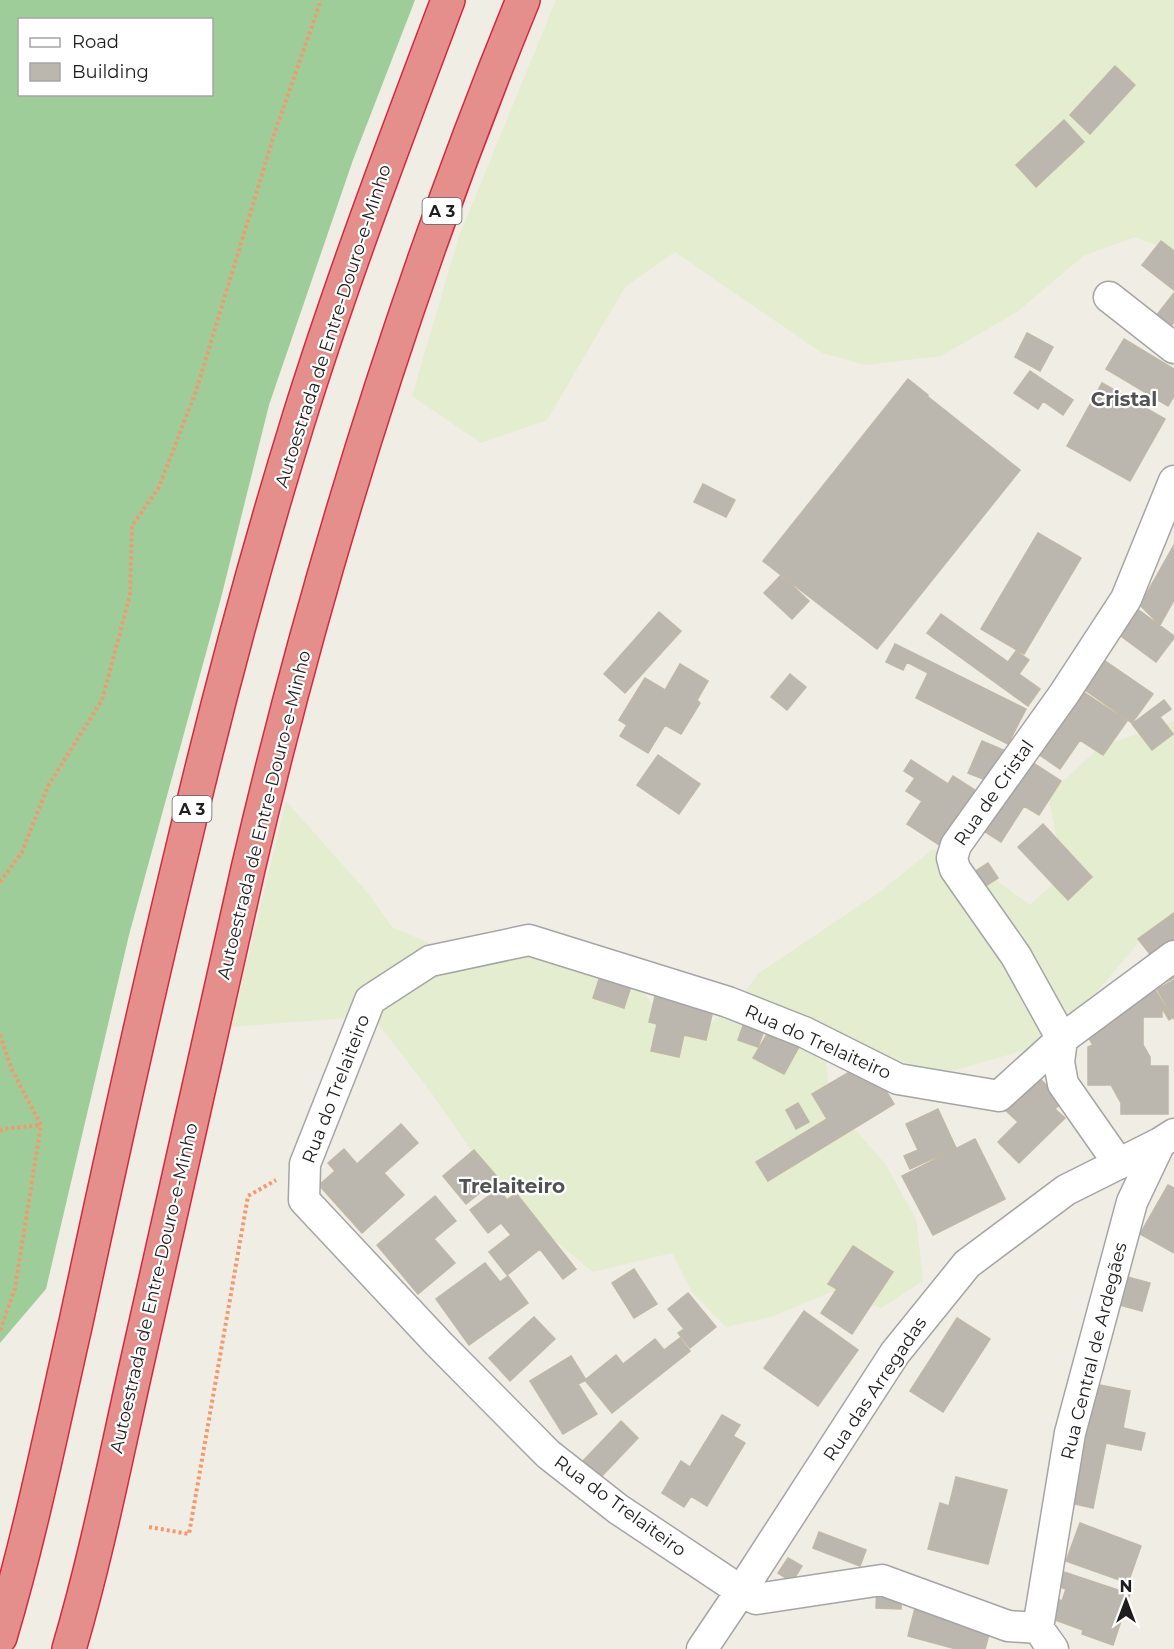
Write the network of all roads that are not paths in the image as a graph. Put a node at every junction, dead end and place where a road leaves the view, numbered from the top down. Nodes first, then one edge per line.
1 (448, 0) edge
2 (523, 0) edge
3 (1109, 297) dead end
4 (1174, 348) edge
5 (1174, 481) edge
6 (1174, 956) edge
7 (1062, 1039) junction
8 (1167, 1138) edge
9 (1119, 1164) junction
10 (741, 1591) junction
11 (0, 1637) edge
12 (1045, 1639) edge
13 (69, 1649) edge
14 (702, 1649) edge

1 - 11 highway, Autoestrada de Entre-Douro-e-Minho / A 3
2 - 13 highway, Autoestrada de Entre-Douro-e-Minho / A 3
3 - 4 street
5 - 7 street, Rua de Cristal
6 - 7 street
7 - 9 street
7 - 10 street, Rua do Trelaiteiro
8 - 9 street, Rua das Arregadas
8 - 12 street, Rua Central de Ardegães
9 - 10 street, Rua das Arregadas
10 - 12 street
10 - 14 street, Rua das Arregadas

